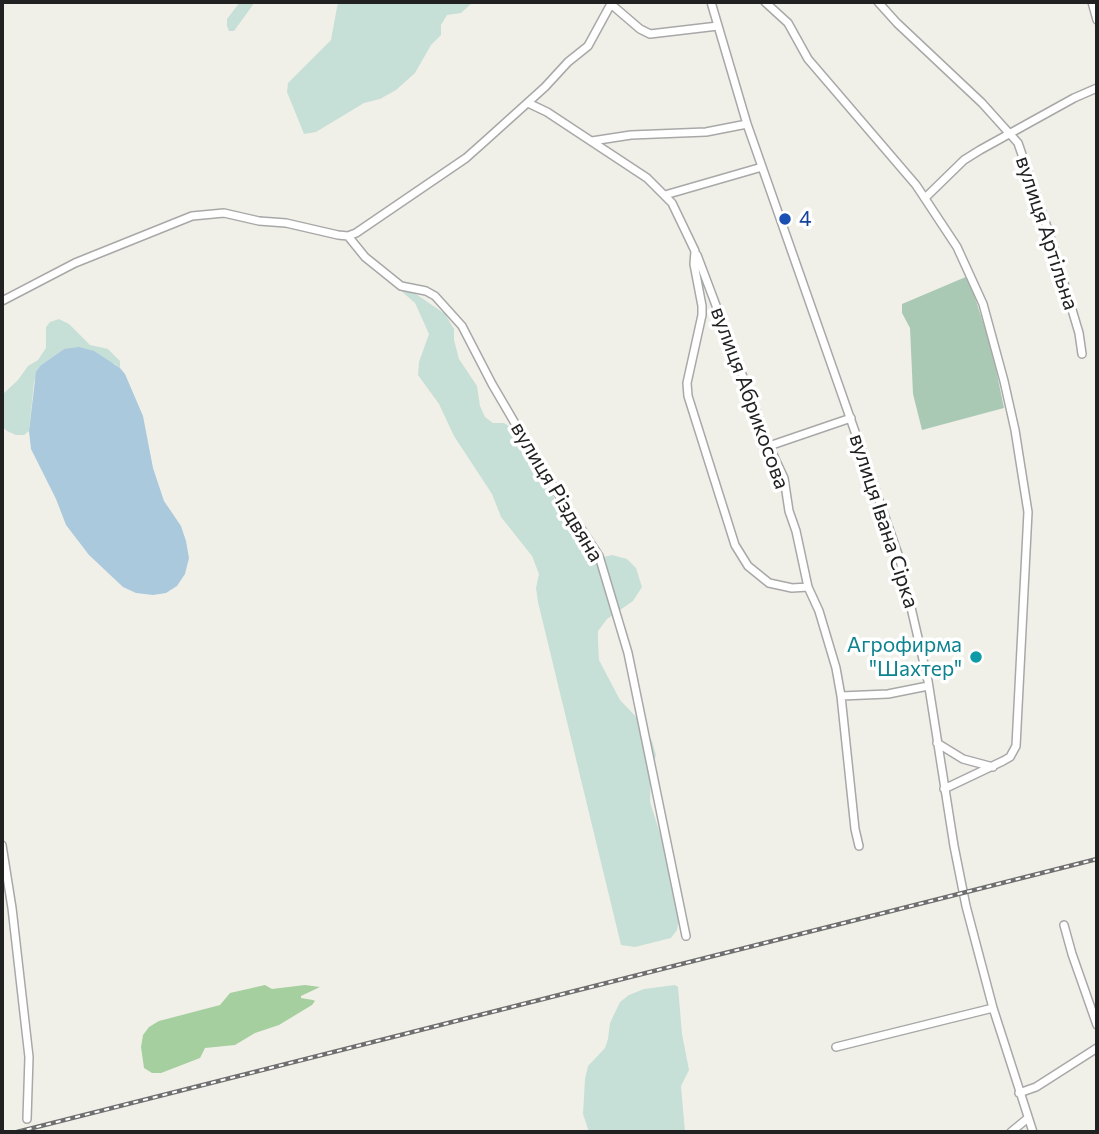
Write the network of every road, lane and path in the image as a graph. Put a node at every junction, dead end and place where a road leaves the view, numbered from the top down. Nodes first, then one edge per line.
1 (712, 2) edge
2 (765, 2) edge
3 (878, 2) edge
4 (1092, 2) edge
5 (612, 4) edge
6 (1097, 20) edge
7 (718, 26) junction
8 (1097, 88) edge
9 (528, 103) junction
10 (747, 124) junction
11 (1010, 134) junction
12 (592, 141) junction
13 (762, 167) junction
14 (665, 195) junction
15 (925, 198) junction
16 (348, 236) junction
17 (695, 251) junction
18 (2, 301) edge
19 (1082, 354) dead end
20 (850, 418) junction
21 (769, 446) junction
22 (808, 587) junction
23 (928, 686) junction
24 (841, 696) junction
25 (937, 743) junction
26 (994, 767) junction
27 (944, 789) junction
28 (2, 845) edge
29 (859, 846) dead end
30 (1064, 925) dead end
31 (686, 936) dead end
32 (993, 1008) junction
33 (1097, 1026) edge
34 (836, 1047) dead end
35 (1097, 1048) edge
36 (1019, 1093) junction
37 (1028, 1118) junction
38 (27, 1119) dead end
39 (1011, 1132) edge
40 (1033, 1132) edge

1 - 7 street, вулиця Івана Сірка
2 - 15 street
3 - 11 street, вулиця Артільна
4 - 6 street
5 - 7 street
5 - 9 street
7 - 10 street, вулиця Івана Сірка
8 - 11 street
9 - 12 street, вулиця Абрикосова
9 - 16 street
10 - 12 street
10 - 13 street, вулиця Івана Сірка
11 - 15 street
11 - 19 street, вулиця Артільна
12 - 14 street, вулиця Абрикосова
13 - 14 street
13 - 20 street, вулиця Івана Сірка
14 - 17 street, вулиця Абрикосова
15 - 26 street
16 - 18 street
16 - 31 street, вулиця Різдвяна
17 - 21 street, вулиця Абрикосова
17 - 22 street, вулиця Абрикосова
20 - 21 street
20 - 23 street, вулиця Івана Сірка
21 - 22 street, вулиця Абрикосова
22 - 24 street, вулиця Абрикосова
23 - 24 street
23 - 25 street, вулиця Івана Сірка
24 - 29 street, вулиця Абрикосова
25 - 26 street
25 - 27 street, вулиця Івана Сірка
26 - 27 street
27 - 32 street, вулиця Івана Сірка
28 - 38 street
30 - 33 street
32 - 34 street
32 - 36 street, вулиця Івана Сірка
35 - 36 street
36 - 37 street, вулиця Івана Сірка
37 - 39 street
37 - 40 street, вулиця Івана Сірка

